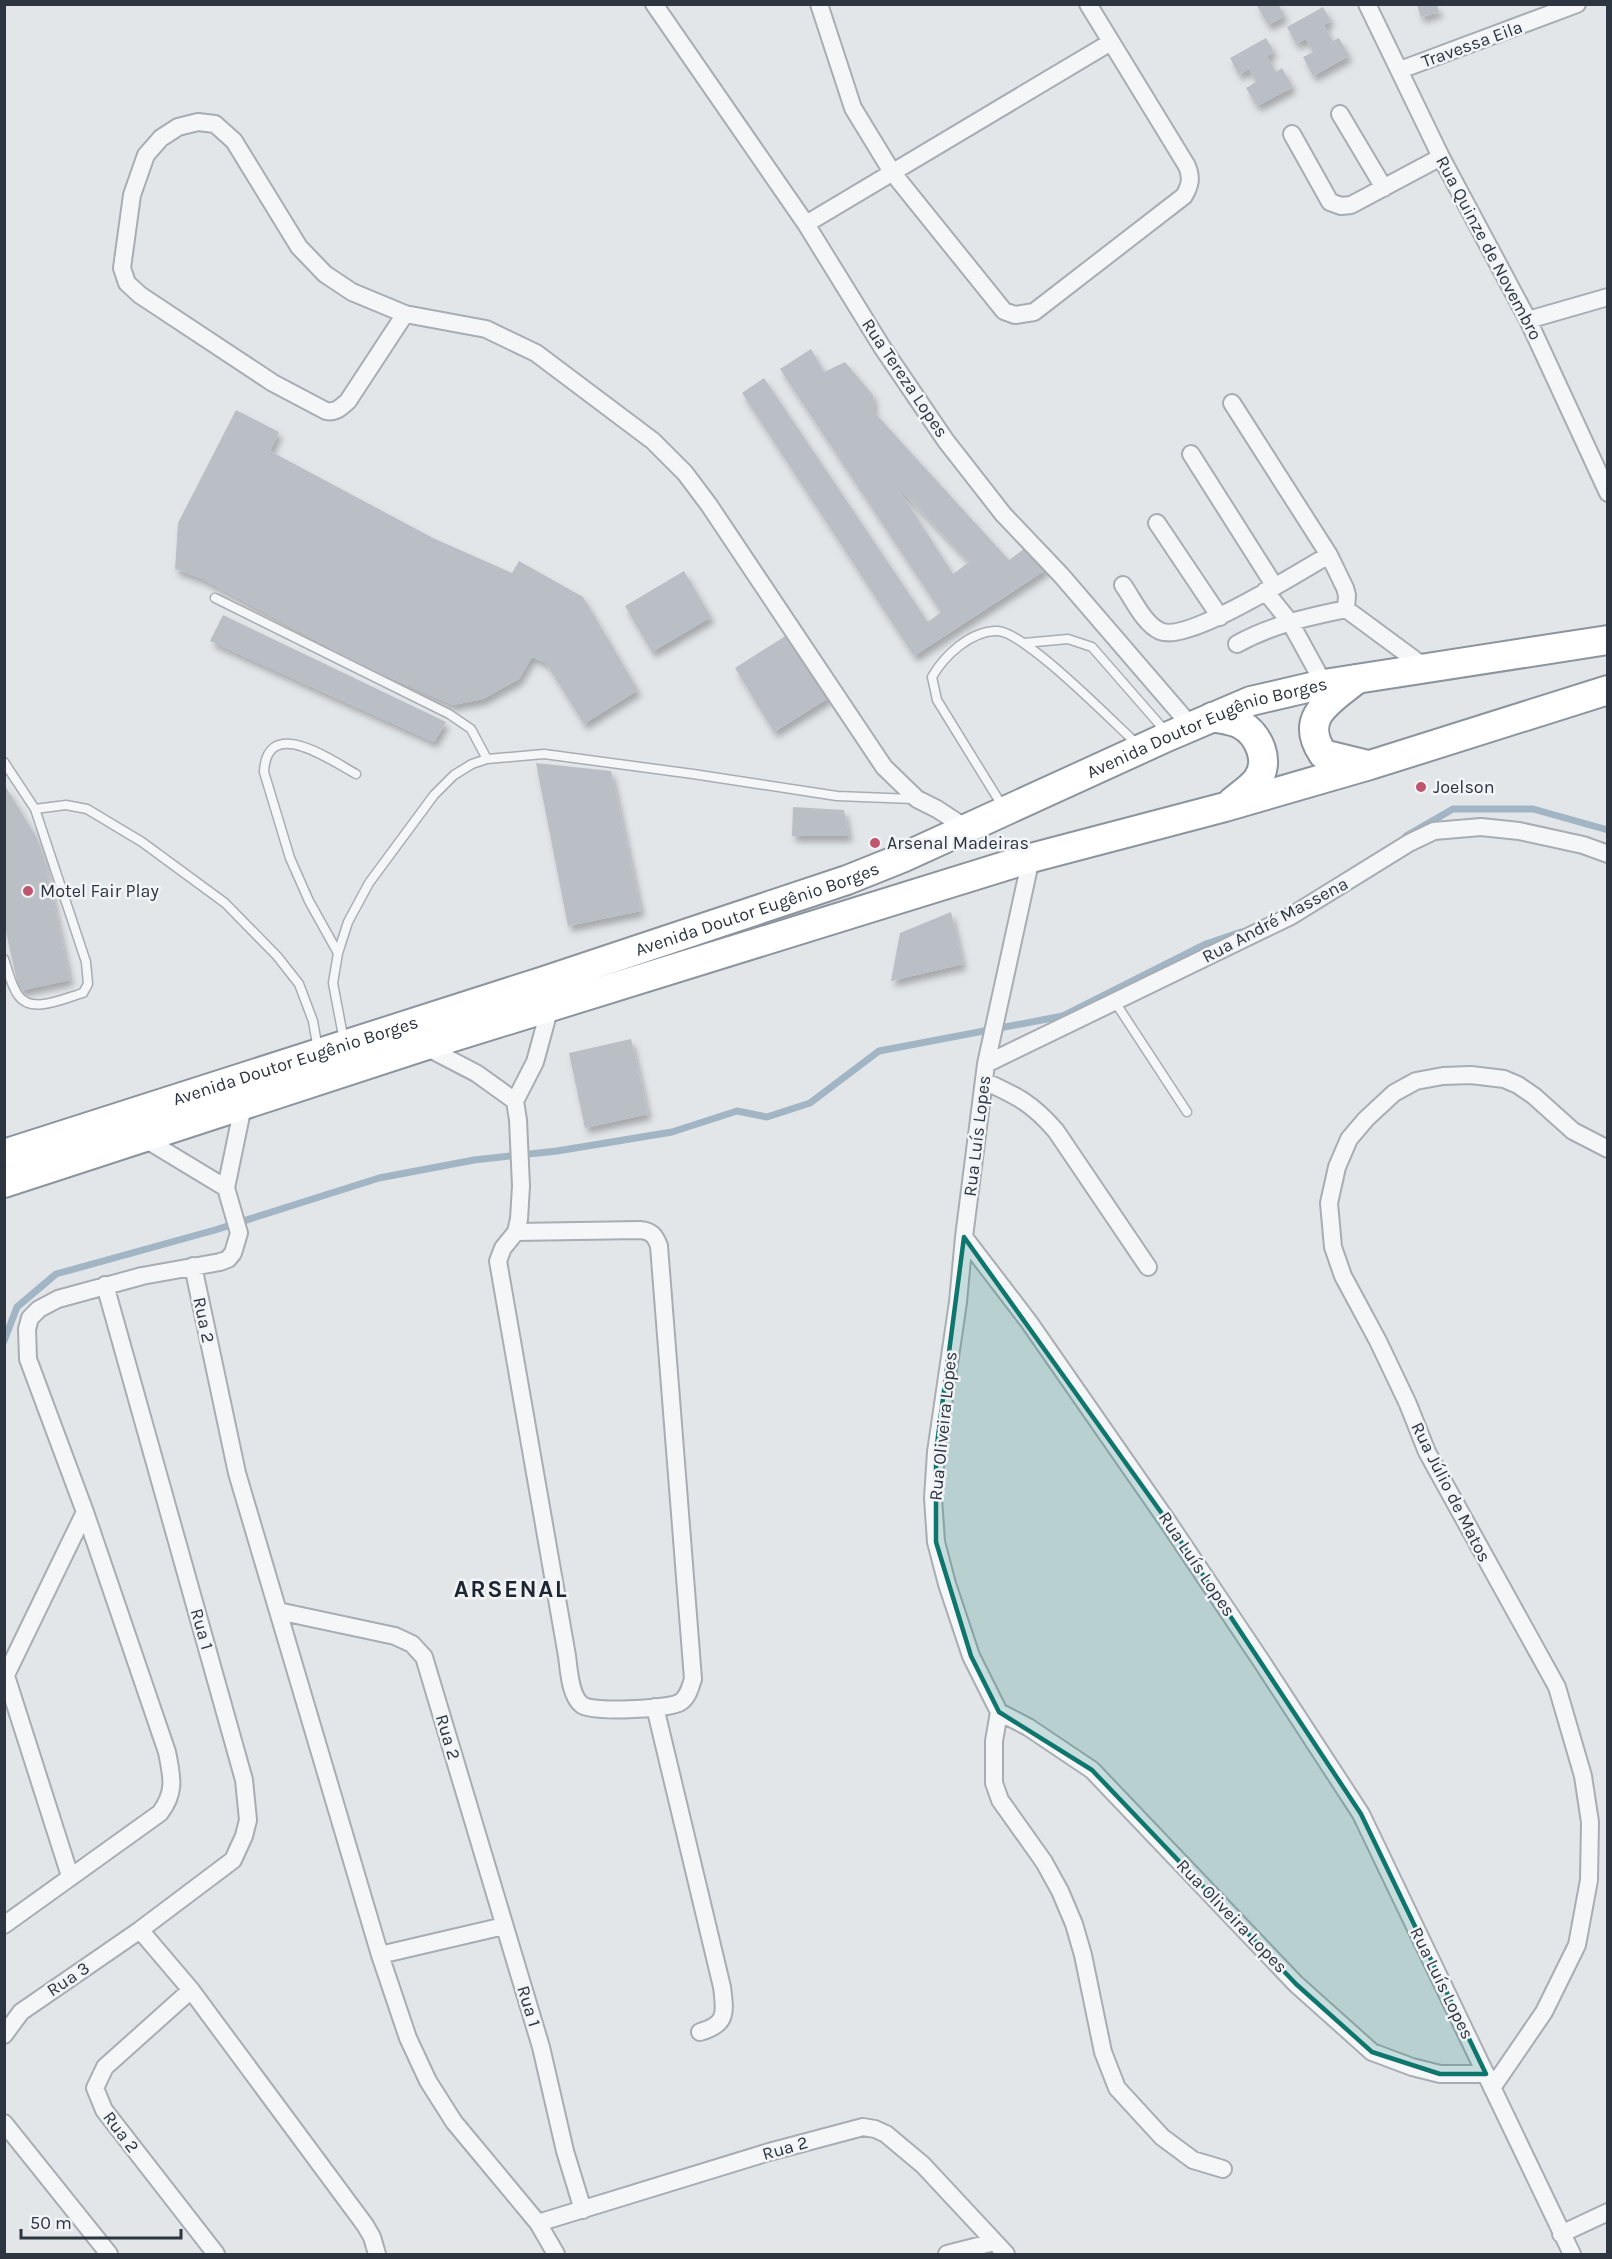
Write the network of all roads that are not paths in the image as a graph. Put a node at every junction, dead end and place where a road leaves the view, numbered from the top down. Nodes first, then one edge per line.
1 (654, 4) edge
2 (819, 4) edge
3 (1088, 4) edge
4 (1367, 4) edge
5 (1576, 4) edge
6 (1110, 42) junction
7 (1400, 70) junction
8 (1341, 114) dead end
9 (1292, 134) dead end
10 (1441, 157) junction
11 (892, 172) junction
12 (1384, 188) junction
13 (806, 224) junction
14 (1608, 297) edge
15 (405, 314) junction
16 (1528, 320) junction
17 (1232, 403) dead end
18 (1191, 454) dead end
19 (1608, 493) edge
20 (1157, 523) dead end
21 (1329, 555) junction
22 (1123, 585) dead end
23 (1270, 588) junction
24 (215, 598) dead end
25 (1346, 609) junction
26 (1220, 617) junction
27 (1290, 622) junction
28 (1608, 640) edge
29 (1024, 643) junction
30 (1237, 644) dead end
31 (1426, 669) junction
32 (1358, 679) junction
33 (1324, 684) junction
34 (1608, 690) edge
35 (1190, 726) junction
36 (1141, 748) junction
37 (486, 759) junction
38 (4, 762) edge
39 (1370, 765) junction
40 (356, 774) dead end
41 (917, 799) junction
42 (1225, 807) junction
43 (35, 809) junction
44 (1004, 810) junction
45 (966, 828) junction
46 (1608, 854) edge
47 (1031, 858) junction
48 (338, 953) junction
49 (4, 959) edge
50 (1115, 1002) junction
51 (550, 1006) junction
52 (424, 1046) junction
53 (331, 1048) junction
54 (985, 1073) junction
55 (515, 1101) junction
56 (243, 1106) junction
57 (1188, 1112) dead end
58 (145, 1139) junction
59 (1608, 1149) edge
60 (4, 1154) edge
61 (4, 1183) edge
62 (226, 1188) junction
63 (516, 1232) junction
64 (964, 1237) junction
65 (193, 1266) junction
66 (1148, 1267) dead end
67 (105, 1285) junction
68 (85, 1512) junction
69 (278, 1611) junction
70 (5, 1677) edge
71 (655, 1707) junction
72 (999, 1712) junction
73 (70, 1876) junction
74 (4, 1925) edge
75 (504, 1926) junction
76 (140, 1930) junction
77 (380, 1955) junction
78 (191, 1990) junction
79 (700, 2032) dead end
80 (4, 2035) edge
81 (1489, 2081) junction
82 (4, 2123) edge
83 (1223, 2169) dead end
84 (583, 2210) junction
85 (1608, 2212) edge
86 (538, 2223) junction
87 (1561, 2234) junction
88 (994, 2242) junction
89 (110, 2254) edge
90 (216, 2254) edge
91 (377, 2254) edge
92 (556, 2254) edge
93 (947, 2254) edge
94 (1005, 2254) edge
95 (1572, 2254) edge

1 - 13 street, Rua Tereza Lopes
2 - 11 street
3 - 6 street
4 - 7 street, Rua Quinze de Novembro
5 - 7 street, Travessa Eila
6 - 11 street
6 - 11 street
7 - 10 street, Rua Quinze de Novembro
8 - 12 street
9 - 12 street
10 - 12 street
10 - 16 street, Rua Quinze de Novembro
11 - 13 street
13 - 35 street, Rua Tereza Lopes
14 - 16 street
15 - 15 street
15 - 41 street
16 - 19 street, Rua Quinze de Novembro
17 - 21 street
18 - 23 street
20 - 26 street
21 - 23 street
21 - 25 street
22 - 26 street
23 - 26 street
23 - 27 street
24 - 37 lane
25 - 27 street
25 - 31 street
27 - 30 street
27 - 33 street
28 - 31 highway, Avenida Doutor Eugênio Borges
29 - 35 lane
29 - 36 lane
29 - 44 lane
31 - 32 highway, Avenida Doutor Eugênio Borges
32 - 33 highway, Avenida Doutor Eugênio Borges
32 - 39 highway
33 - 35 highway, Avenida Doutor Eugênio Borges
34 - 39 highway, Avenida Doutor Eugênio Borges
35 - 36 highway, Avenida Doutor Eugênio Borges
35 - 42 highway
36 - 44 highway, Avenida Doutor Eugênio Borges
37 - 41 lane
37 - 48 lane
38 - 43 lane
39 - 42 highway, Avenida Doutor Eugênio Borges
40 - 48 lane
41 - 45 street
42 - 47 highway, Avenida Doutor Eugênio Borges
43 - 49 lane
43 - 53 lane
44 - 45 highway, Avenida Doutor Eugênio Borges
45 - 53 highway, Avenida Doutor Eugênio Borges
46 - 50 street, Rua André Massena
47 - 51 highway, Avenida Doutor Eugênio Borges
47 - 54 street, Rua Luís Lopes
48 - 53 lane
50 - 54 street, Rua André Massena
50 - 57 lane
51 - 52 highway, Avenida Doutor Eugênio Borges
51 - 55 street
52 - 55 street
52 - 56 highway, Avenida Doutor Eugênio Borges
53 - 60 highway, Avenida Doutor Eugênio Borges
54 - 64 street, Rua Luís Lopes
54 - 66 street
55 - 63 street
56 - 58 highway, Avenida Doutor Eugênio Borges
56 - 62 street
58 - 61 highway, Avenida Doutor Eugênio Borges
58 - 62 street
59 - 81 street, Rua Júlio de Matos
62 - 65 street
63 - 71 street
63 - 71 street
64 - 72 street, Rua Oliveira Lopes
64 - 81 street, Rua Luís Lopes
65 - 67 street
65 - 69 street, Rua 2
67 - 68 street
67 - 76 street, Rua 1
68 - 70 street
68 - 73 street
69 - 75 street, Rua 2
69 - 77 street
70 - 73 street
71 - 79 street
72 - 81 street, Rua Oliveira Lopes
72 - 83 street
73 - 74 street
75 - 77 street
75 - 84 street, Rua 1
76 - 78 street
76 - 80 street, Rua 3
77 - 86 street
78 - 90 street, Rua 2
78 - 91 street
81 - 87 street, Rua Luís Lopes
82 - 89 street
84 - 86 street, Rua 2
84 - 88 street, Rua 2
85 - 87 street
86 - 92 street
87 - 95 street, Rua Luís Lopes
88 - 93 street
88 - 94 street

